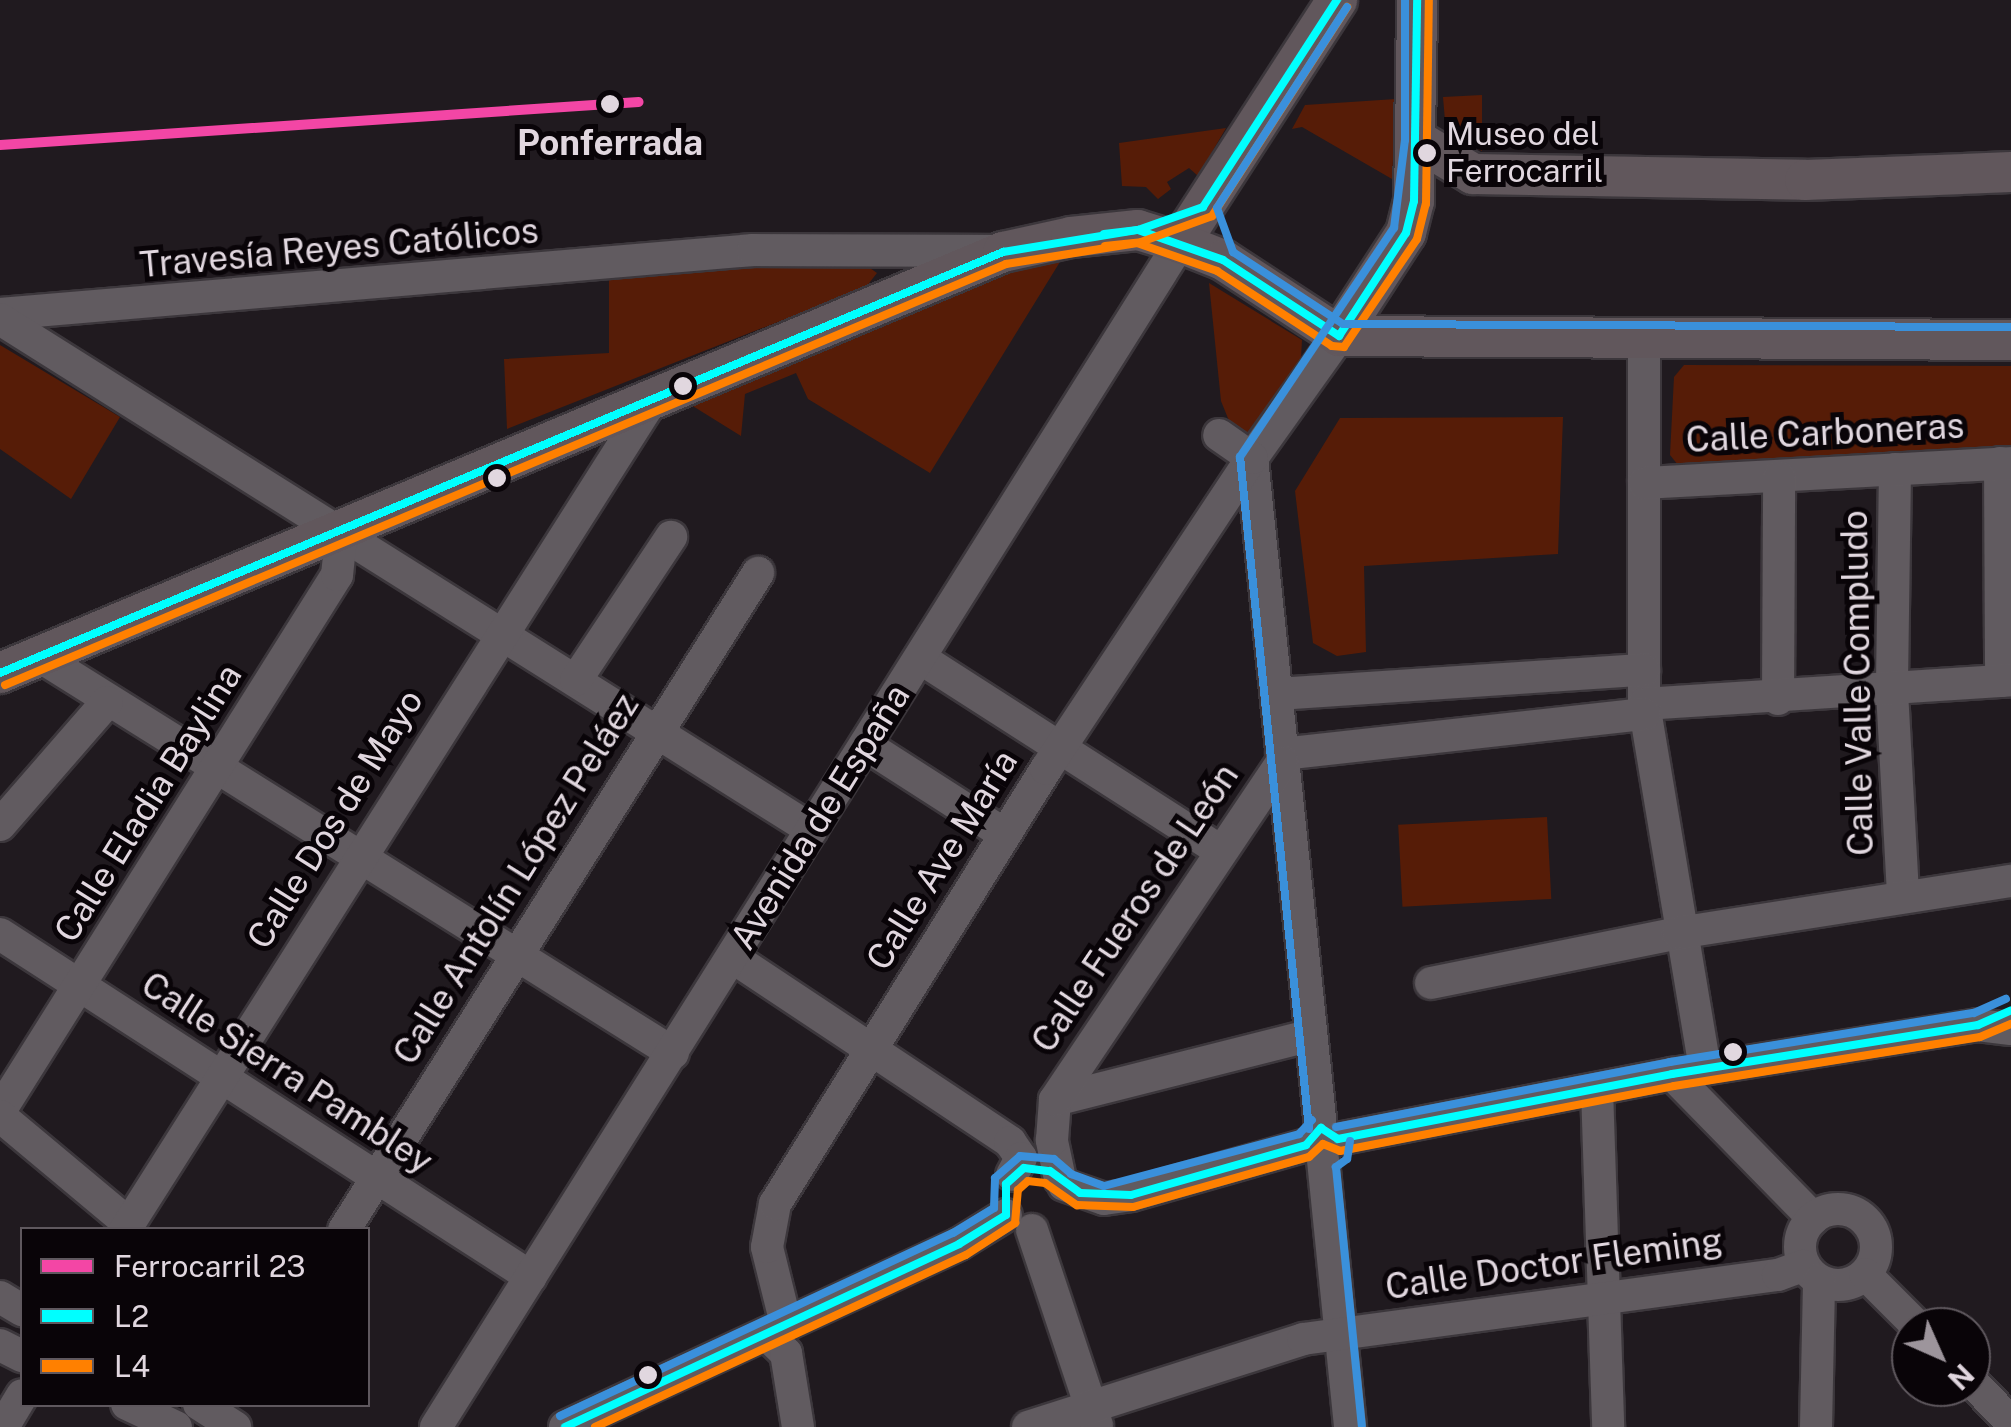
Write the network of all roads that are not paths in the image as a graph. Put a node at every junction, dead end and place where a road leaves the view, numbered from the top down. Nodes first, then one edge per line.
1 (1418, 2) edge
2 (1335, 5) edge
3 (1418, 141) junction
4 (2011, 157) edge
5 (2011, 172) edge
6 (1935, 176) junction
7 (1203, 207) junction
8 (1138, 230) junction
9 (1180, 242) junction
10 (1003, 252) junction
11 (1223, 260) junction
12 (74, 309) junction
13 (0, 316) edge
14 (1339, 336) junction
15 (1644, 340) junction
16 (2011, 340) edge
17 (50, 349) junction
18 (1219, 435) dead end
19 (604, 439) junction
20 (1252, 458) junction
21 (2006, 463) edge
22 (1895, 468) junction
23 (1779, 477) junction
24 (1644, 483) junction
25 (342, 529) junction
26 (671, 537) dead end
27 (758, 572) dead end
28 (500, 633) junction
29 (39, 656) junction
30 (920, 658) junction
31 (1644, 670) junction
32 (0, 673) edge
33 (1578, 674) junction
34 (576, 680) junction
35 (2006, 681) edge
36 (1339, 690) junction
37 (1892, 691) junction
38 (1278, 694) junction
39 (1778, 699) junction
40 (107, 702) junction
41 (1645, 709) junction
42 (1575, 720) junction
43 (656, 732) junction
44 (867, 746) junction
45 (1341, 748) junction
46 (1058, 750) junction
47 (1282, 758) junction
48 (217, 768) junction
49 (0, 824) edge
50 (812, 830) junction
51 (1004, 834) junction
52 (1220, 852) junction
53 (357, 856) junction
54 (2011, 880) edge
55 (1903, 897) junction
56 (1678, 933) junction
57 (0, 934) edge
58 (515, 954) junction
59 (732, 957) junction
60 (1432, 983) dead end
61 (80, 987) junction
62 (2011, 1010) edge
63 (1978, 1025) junction
64 (2011, 1028) edge
65 (1308, 1036) junction
66 (664, 1047) junction
67 (873, 1047) junction
68 (1705, 1069) junction
69 (1672, 1074) junction
70 (219, 1080) junction
71 (1597, 1089) junction
72 (1055, 1100) junction
73 (0, 1114) edge
74 (1322, 1143) junction
75 (1012, 1175) junction
76 (376, 1178) junction
77 (1062, 1182) junction
78 (1813, 1218) junction
79 (1019, 1222) junction
80 (127, 1227) edge
81 (346, 1227) edge
82 (1811, 1273) junction
83 (1866, 1274) junction
84 (532, 1277) junction
85 (1601, 1294) junction
86 (1898, 1307) edge
87 (776, 1329) junction
88 (1342, 1333) junction
89 (20, 1399) edge
90 (1991, 1402) edge
91 (133, 1407) edge
92 (204, 1407) edge
93 (231, 1407) edge
94 (1094, 1417) edge
95 (2011, 1422) edge
96 (3, 1427) edge
97 (176, 1427) edge
98 (235, 1427) edge
99 (262, 1427) edge
100 (436, 1427) edge
101 (565, 1427) edge
102 (798, 1427) edge
103 (1028, 1427) edge
104 (1350, 1427) edge
105 (1608, 1427) edge
106 (1816, 1427) edge

1 - 3 main road
2 - 7 main road, Avenida de España
3 - 6 main road
3 - 14 main road
4 - 6 street
5 - 6 main road
7 - 8 main road
7 - 9 main road, Avenida de España
7 - 11 main road
8 - 9 main road
8 - 10 main road
9 - 11 main road
9 - 30 street, Avenida de España
10 - 12 street, Travesía Reyes Católicos
10 - 19 main road
11 - 14 main road
12 - 13 street, Travesía Reyes Católicos
12 - 17 street
13 - 17 street
14 - 15 main road
14 - 20 street, Calle Ave María
15 - 16 main road
15 - 24 street
17 - 25 street
18 - 20 street
19 - 25 main road
19 - 28 street, Calle Dos de Mayo
20 - 38 street
20 - 46 street, Calle Ave María
21 - 22 street, Calle Carboneras
21 - 35 street
22 - 23 street, Calle Carboneras
22 - 37 street, Calle Valle Compludo
23 - 24 street, Calle Carboneras
23 - 39 street
24 - 31 street
25 - 28 street
25 - 29 main road
25 - 48 street, Calle Eladia Baylina
26 - 34 street
27 - 43 street, Calle Antolín López Peláez
28 - 34 street
28 - 53 street, Calle Dos de Mayo
29 - 32 main road
29 - 40 street
30 - 44 street, Avenida de España
30 - 46 street
31 - 33 street
31 - 41 street
33 - 36 street
33 - 42 street
34 - 43 street
35 - 37 street
36 - 38 street
36 - 45 street
37 - 39 street
37 - 55 street, Calle Valle Compludo
38 - 47 street
39 - 41 street
40 - 48 street
40 - 49 street
41 - 42 street
41 - 56 street
42 - 45 street
43 - 50 street
43 - 58 street, Calle Antolín López Peláez
44 - 50 street, Avenida de España
44 - 51 street
45 - 47 street
46 - 51 street, Calle Ave María
46 - 52 street
47 - 52 street, Calle Fueros de León
47 - 65 street
48 - 53 street
48 - 61 street, Calle Eladia Baylina
50 - 59 street, Avenida de España
51 - 67 street, Calle Ave María
52 - 72 street, Calle Fueros de León
53 - 58 street
53 - 70 street, Calle Dos de Mayo
54 - 55 street
55 - 56 street
56 - 60 street
56 - 68 street
57 - 61 street, Calle Sierra Pambley
58 - 66 street
58 - 76 street, Calle Antolín López Peláez
59 - 66 street, Avenida de España
59 - 67 street
61 - 70 street, Calle Sierra Pambley
61 - 73 street, Calle Eladia Baylina
62 - 63 street
63 - 64 street
63 - 68 street
65 - 72 street
65 - 74 street
66 - 84 street, Avenida de España
67 - 75 street
67 - 87 street, Calle Ave María
68 - 69 street
69 - 71 street
69 - 78 street
70 - 76 street, Calle Sierra Pambley
70 - 80 street, Calle Dos de Mayo
71 - 74 street
71 - 85 street
72 - 77 street
73 - 80 street
74 - 77 street
74 - 88 street
75 - 77 street
75 - 79 street
76 - 81 street, Calle Antolín López Peláez
76 - 84 street, Calle Sierra Pambley
77 - 79 street
78 - 82 street
78 - 83 street
79 - 87 street
79 - 94 street
82 - 83 street
82 - 85 street, Calle Doctor Fleming
82 - 106 street
83 - 86 street
84 - 100 street, Avenida de España
85 - 88 street, Calle Doctor Fleming
85 - 105 street
87 - 101 street
87 - 102 street, Calle Ave María
88 - 94 street, Calle Doctor Fleming
88 - 104 street
89 - 96 street
90 - 95 street
91 - 97 street
92 - 98 street
93 - 99 street
94 - 103 street, Calle Doctor Fleming

